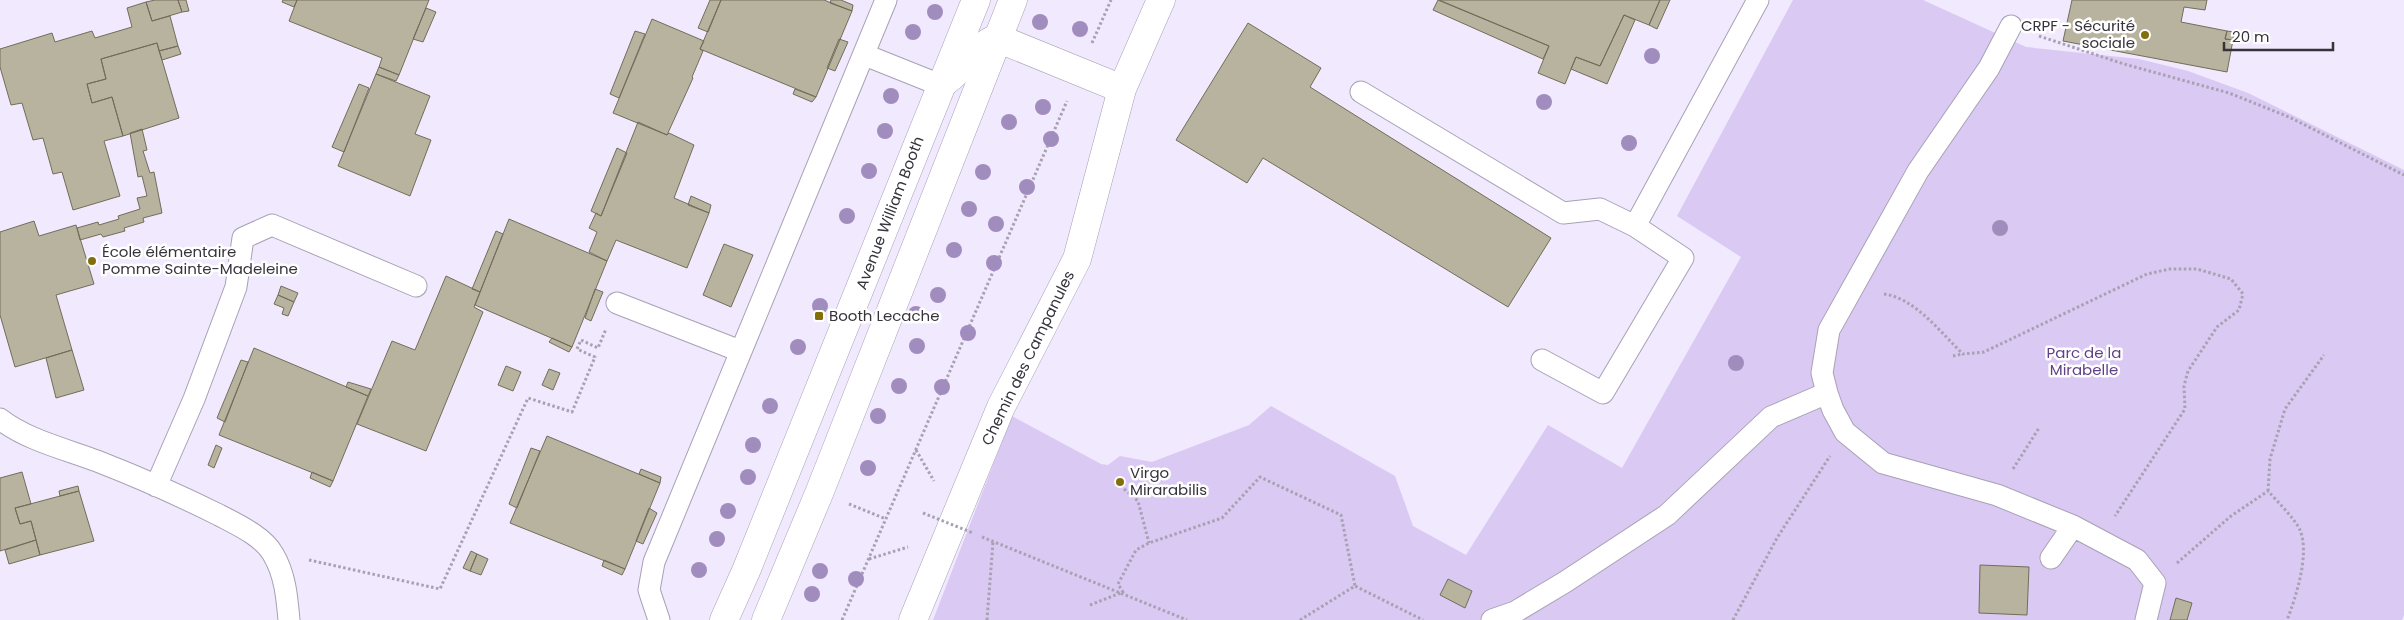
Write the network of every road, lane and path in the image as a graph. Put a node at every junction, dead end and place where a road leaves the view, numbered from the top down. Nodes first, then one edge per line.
1 (886, 0) edge
2 (976, 0) edge
3 (1013, 0) edge
4 (1111, 0) edge
5 (1161, 0) edge
6 (1758, 0) edge
7 (2011, 26) joint
8 (997, 38) junction
9 (865, 55) junction
10 (1080, 72) junction
11 (940, 85) junction
12 (1122, 89) junction
13 (1360, 92) dead end
14 (2404, 175) edge
15 (1634, 226) junction
16 (416, 286) dead end
17 (1850, 294) junction
18 (617, 303) dead end
19 (598, 348) dead end
20 (740, 351) junction
21 (1963, 354) junction
22 (2324, 355) dead end
23 (1953, 356) dead end
24 (1542, 360) dead end
25 (1826, 393) junction
26 (0, 419) edge
27 (2038, 428) dead end
28 (1845, 432) junction
29 (915, 449) junction
30 (934, 482) dead end
31 (156, 486) junction
32 (1124, 489) dead end
33 (2268, 491) junction
34 (1997, 495) junction
35 (855, 506) dead end
36 (923, 513) dead end
37 (886, 519) junction
38 (2073, 526) junction
39 (2100, 539) junction
40 (993, 542) junction
41 (1149, 543) junction
42 (908, 547) dead end
43 (273, 552) junction
44 (2051, 558) dead end
45 (868, 559) junction
46 (2155, 583) junction
47 (1355, 586) junction
48 (1124, 592) junction
49 (1090, 605) dead end
50 (289, 620) edge
51 (659, 620) edge
52 (724, 620) edge
53 (766, 620) edge
54 (842, 620) edge
55 (913, 620) edge
56 (987, 620) edge
57 (1188, 620) edge
58 (1300, 620) edge
59 (1423, 620) edge
60 (1492, 620) edge
61 (1733, 620) edge
62 (2146, 620) edge
63 (2287, 620) edge

1 - 9 lane
2 - 11 street, Avenue William Booth
3 - 8 street
4 - 10 path
5 - 12 street, Chemin des Campanules
6 - 15 lane
7 - 14 path
7 - 17 lane
8 - 10 street
8 - 11 street
8 - 53 street
9 - 11 lane
9 - 20 lane
10 - 12 street
10 - 29 path
11 - 52 street, Avenue William Booth
12 - 55 street, Chemin des Campanules
13 - 15 lane
15 - 24 lane
16 - 31 lane
17 - 21 path
17 - 25 lane
18 - 20 lane
19 - 43 path
20 - 51 lane
21 - 23 path
21 - 39 path
22 - 33 path
25 - 28 lane
25 - 60 lane
26 - 31 lane
27 - 34 path
28 - 34 lane
28 - 61 path
29 - 30 path
29 - 37 path
31 - 43 lane
32 - 41 path
33 - 46 path
33 - 63 path
34 - 38 lane
35 - 37 path
36 - 40 path, bridge
37 - 45 path
38 - 39 lane
38 - 44 lane
39 - 46 lane
40 - 48 path
40 - 56 path
41 - 47 path
41 - 48 path
42 - 45 path
43 - 50 lane
45 - 54 path
46 - 62 lane
47 - 58 path
47 - 59 path
48 - 49 path
48 - 57 path

